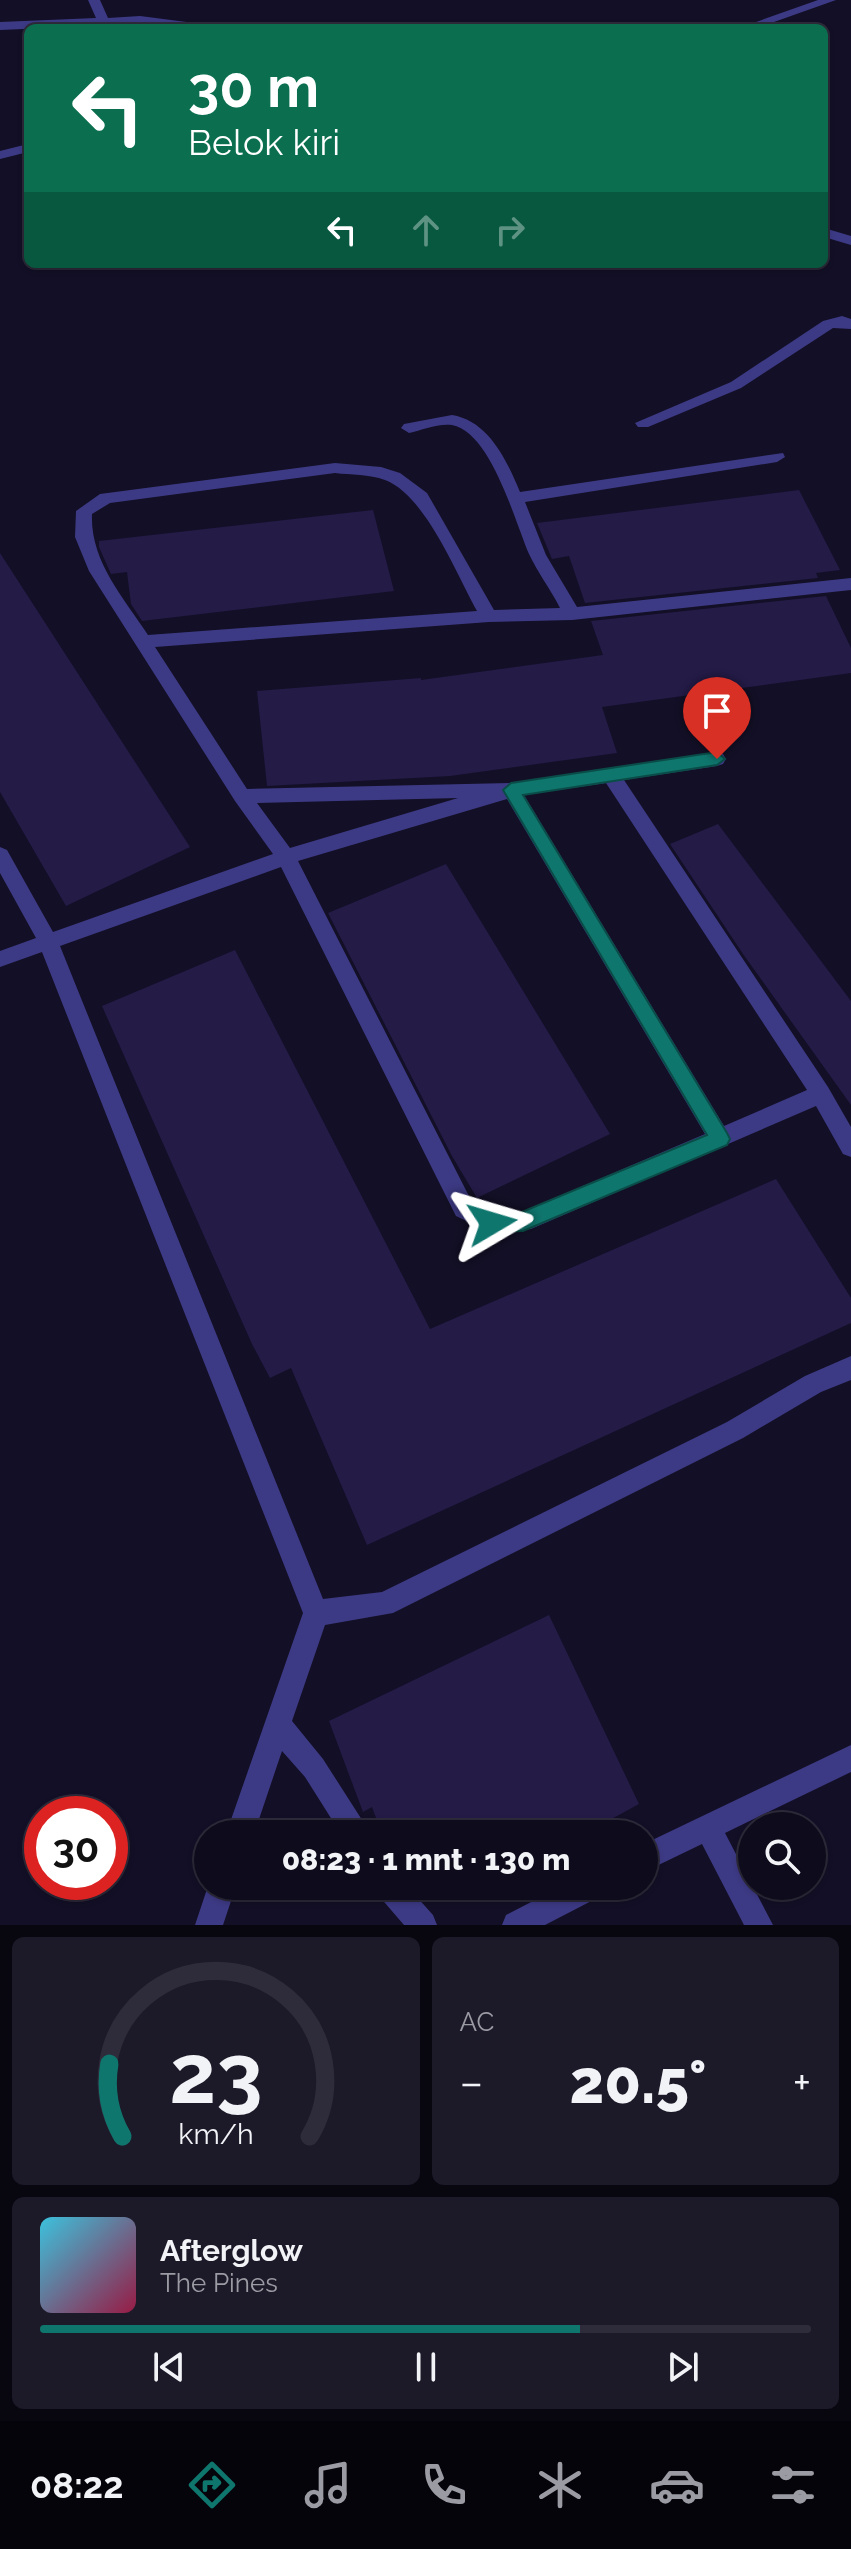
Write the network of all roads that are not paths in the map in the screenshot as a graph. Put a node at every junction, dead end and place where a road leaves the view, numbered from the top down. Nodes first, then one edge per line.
1 (94, 0) edge
2 (830, 0) edge
3 (103, 21) junction
4 (41, 24) edge
5 (171, 24) edge
6 (757, 24) edge
7 (24, 25) edge
8 (0, 26) edge
9 (24, 149) edge
10 (0, 155) edge
11 (828, 233) edge
12 (851, 241) edge
13 (851, 324) edge
14 (643, 423) dead end
15 (409, 428) dead end
16 (777, 457) dead end
17 (517, 498) junction
18 (851, 584) edge
19 (572, 614) junction
20 (489, 616) junction
21 (144, 642) junction
22 (717, 759) dead end
23 (611, 775) junction
24 (511, 790) junction
25 (242, 796) junction
26 (0, 855) edge
27 (286, 857) junction
28 (48, 942) junction
29 (0, 959) edge
30 (821, 1094) junction
31 (720, 1139) junction
32 (851, 1147) edge
33 (851, 1368) edge
34 (316, 1613) junction
35 (277, 1724) junction
36 (851, 1758) edge
37 (245, 1820) edge
38 (348, 1820) edge
39 (707, 1826) junction
40 (658, 1851) edge
41 (217, 1900) edge
42 (401, 1900) edge
43 (564, 1900) edge
44 (209, 1925) edge
45 (423, 1925) edge
46 (516, 1925) edge
47 (759, 1925) edge

1 - 3 street
2 - 6 street
3 - 4 street
3 - 5 street
7 - 8 street
9 - 10 street
11 - 12 street
13 - 14 street
15 - 17 street
16 - 17 street
17 - 19 street
18 - 19 street
19 - 20 street
20 - 21 street
20 - 21 street
21 - 25 street
22 - 23 street
23 - 24 street
23 - 30 street
24 - 25 street
24 - 27 street
24 - 31 street
25 - 27 street
26 - 28 street
27 - 28 street
27 - 31 street
28 - 29 street
28 - 34 street
30 - 31 street
30 - 32 street
33 - 34 street
34 - 35 street
35 - 37 street
35 - 38 street
36 - 39 street
39 - 40 street
39 - 47 street
41 - 44 street
42 - 45 street
43 - 46 street

